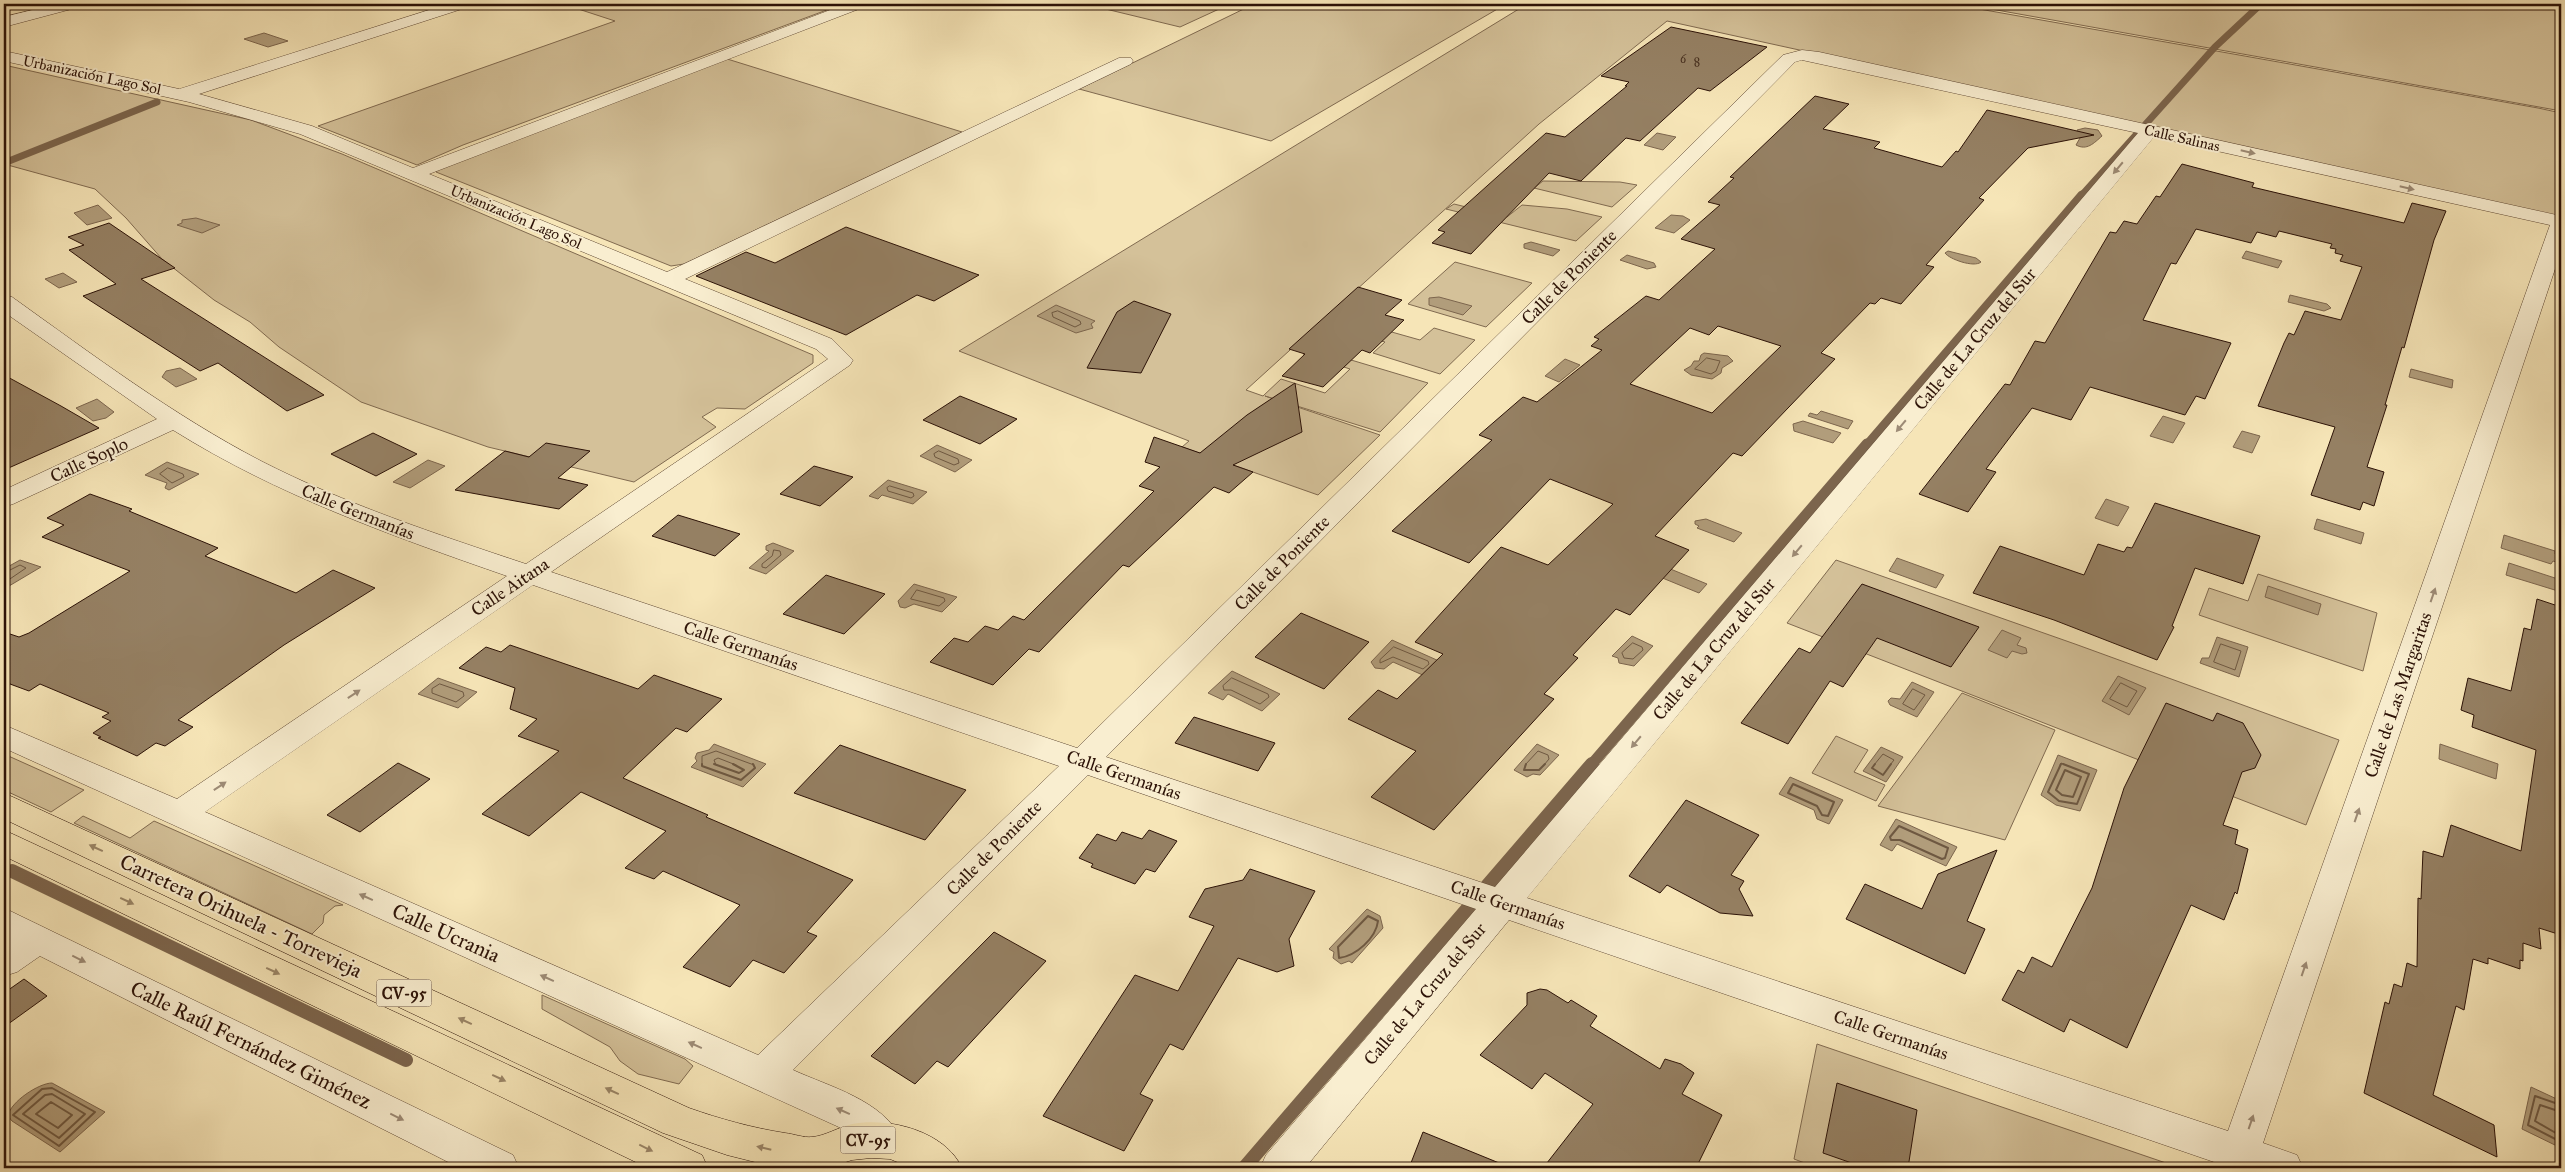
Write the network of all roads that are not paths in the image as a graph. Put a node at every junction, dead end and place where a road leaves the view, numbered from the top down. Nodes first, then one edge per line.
1 (74, 4) edge
2 (463, 4) edge
3 (859, 4) edge
4 (4, 22) edge
5 (1802, 55) joint
6 (4, 56) edge
7 (1125, 61) dead end
8 (181, 94) junction
9 (2150, 130) junction
10 (414, 174) junction
11 (2561, 222) edge
12 (668, 279) junction
13 (4, 302) edge
14 (842, 360) joint
15 (174, 421) junction
16 (4, 499) edge
17 (529, 574) junction
18 (4, 736) edge
19 (1083, 761) junction
20 (4, 805) edge
21 (179, 814) junction
22 (4, 842) edge
23 (1500, 902) junction
24 (4, 922) edge
25 (38, 939) junction
26 (4, 962) edge
27 (764, 1075) junction
28 (882, 1140) junction
29 (2237, 1161) edge
30 (802, 1162) edge
31 (499, 1168) edge
32 (688, 1168) edge
33 (942, 1168) edge
34 (1280, 1168) edge
35 (2283, 1168) edge

1 - 4 street
2 - 8 street, Urbanización Lago Sol
3 - 10 street
5 - 9 street, Calle Salinas
5 - 19 street, Calle de Poniente
6 - 8 street, Urbanización Lago Sol
7 - 12 street
8 - 10 street, Urbanización Lago Sol
9 -> 11 street, Calle Salinas
9 -> 23 street, Calle de La Cruz del Sur
10 - 12 street, Urbanización Lago Sol
29 -> 11 street, Calle de Las Margaritas
12 - 14 street, Urbanización Lago Sol
13 - 15 street, Calle Germanías
14 - 17 street, Calle Aitana
15 - 16 street, Calle Soplo
15 - 17 street, Calle Germanías
17 - 19 street, Calle Germanías
21 -> 17 street, Calle Aitana
18 - 21 street, Calle Ucrania
19 - 23 street, Calle Germanías
19 - 27 street, Calle de Poniente
30 -> 20 main road, Carretera Orihuela - Torrevieja / CV-95
27 -> 21 street, Calle Ucrania
22 -> 32 main road, Carretera Orihuela - Torrevieja / CV-95
23 - 29 street, Calle Germanías
23 - 34 street, Calle de La Cruz del Sur
24 - 25 street, Calle Raúl Fernández Giménez
25 - 26 street
25 -> 31 street, Calle Raúl Fernández Giménez
28 -> 27 street, Calle Ucrania
28 - 30 main road, CV-95
28 - 33 main road, CV-95
29 - 35 street, Calle Germanías

